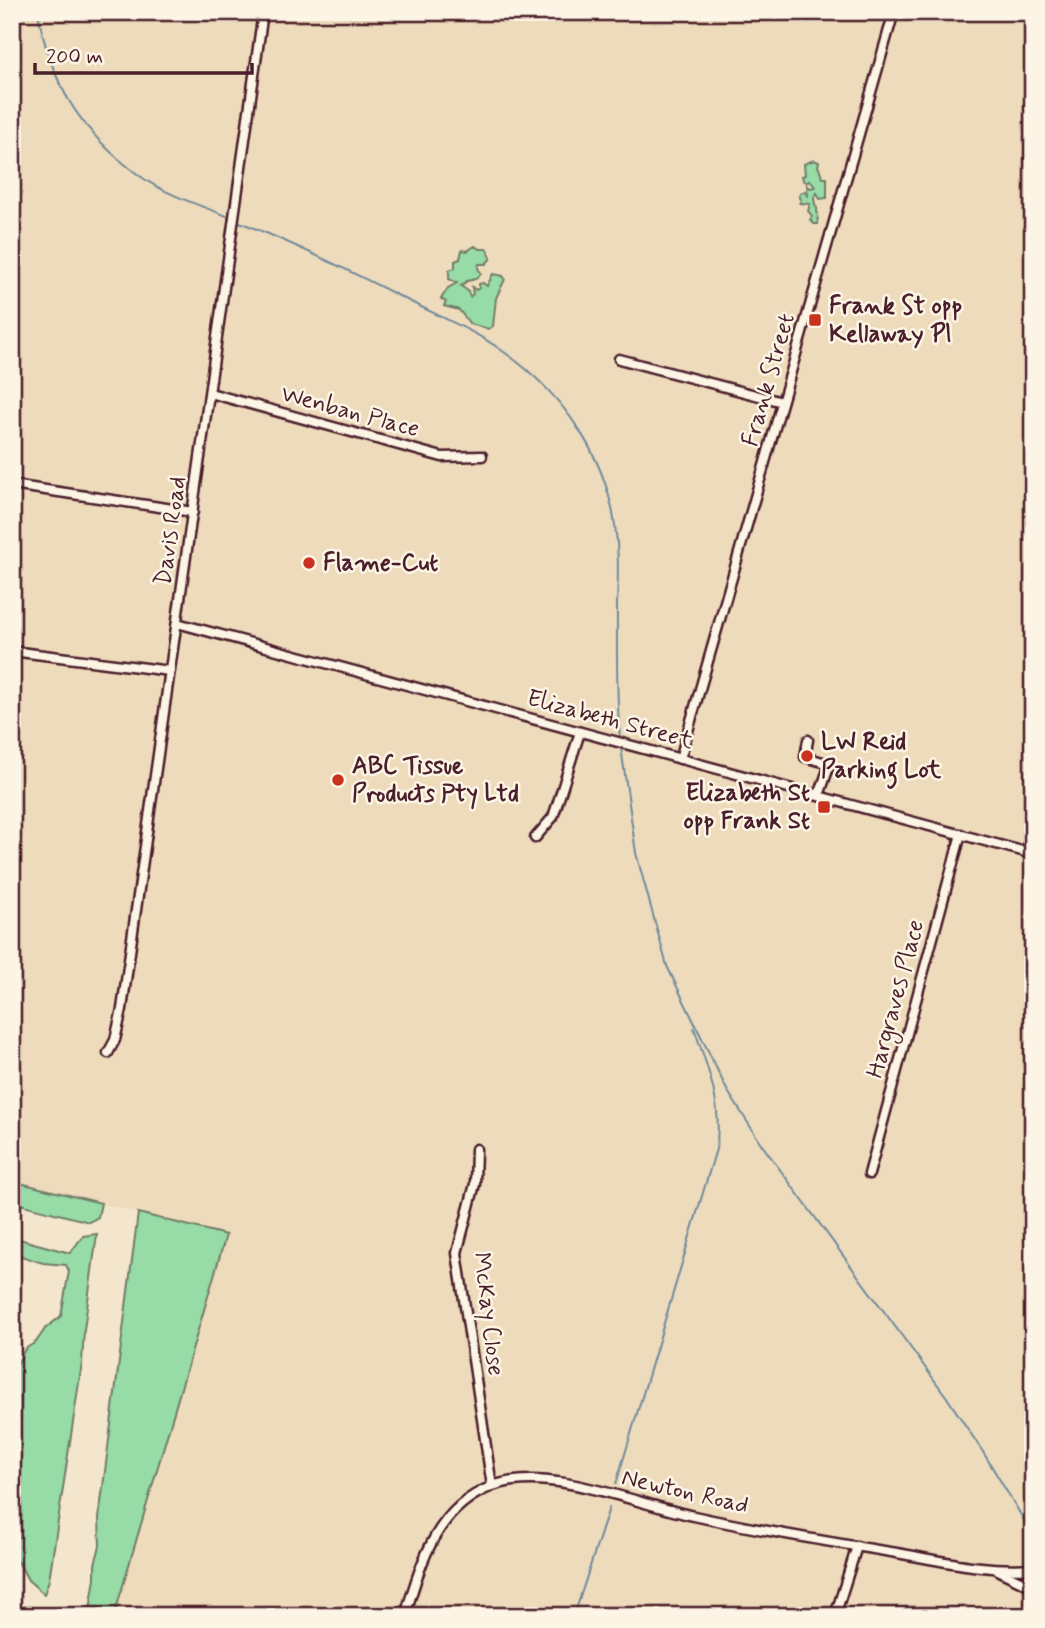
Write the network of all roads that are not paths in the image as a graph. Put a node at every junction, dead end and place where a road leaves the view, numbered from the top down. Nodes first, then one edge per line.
1 (263, 12) edge
2 (894, 12) edge
3 (619, 359) dead end
4 (210, 393) junction
5 (782, 402) junction
6 (482, 456) dead end
7 (12, 485) edge
8 (193, 512) junction
9 (177, 623) junction
10 (12, 651) edge
11 (170, 671) junction
12 (580, 732) junction
13 (808, 740) dead end
14 (680, 759) junction
15 (816, 795) junction
16 (1033, 828) edge
17 (961, 834) junction
18 (535, 838) dead end
19 (1030, 853) edge
20 (108, 1053) dead end
21 (476, 1149) dead end
22 (869, 1174) dead end
23 (492, 1486) junction
24 (857, 1546) junction
25 (1033, 1569) edge
26 (997, 1570) junction
27 (1033, 1587) edge
28 (405, 1616) edge
29 (835, 1616) edge

1 - 4 street, Davis Road
2 - 5 street, Frank Street
3 - 5 street
4 - 6 street, Wenban Place
4 - 8 street, Davis Road
5 - 14 street, Frank Street
7 - 8 street
8 - 9 street, Davis Road
9 - 11 street, Davis Road
9 - 12 street, Elizabeth Street
10 - 11 street
11 - 20 street, Davis Road
12 - 14 street, Elizabeth Street
12 - 18 street
13 - 15 street
14 - 15 street, Elizabeth Street
15 - 17 street, Elizabeth Street
16 - 19 street
17 - 19 street, Elizabeth Street
17 - 22 street, Hargraves Place
21 - 23 street, McKay Close
23 - 24 street, Newton Road
23 - 28 street, Newton Road
24 - 26 street, Newton Road
24 - 29 street
25 - 26 street, Newton Road
26 - 27 street

